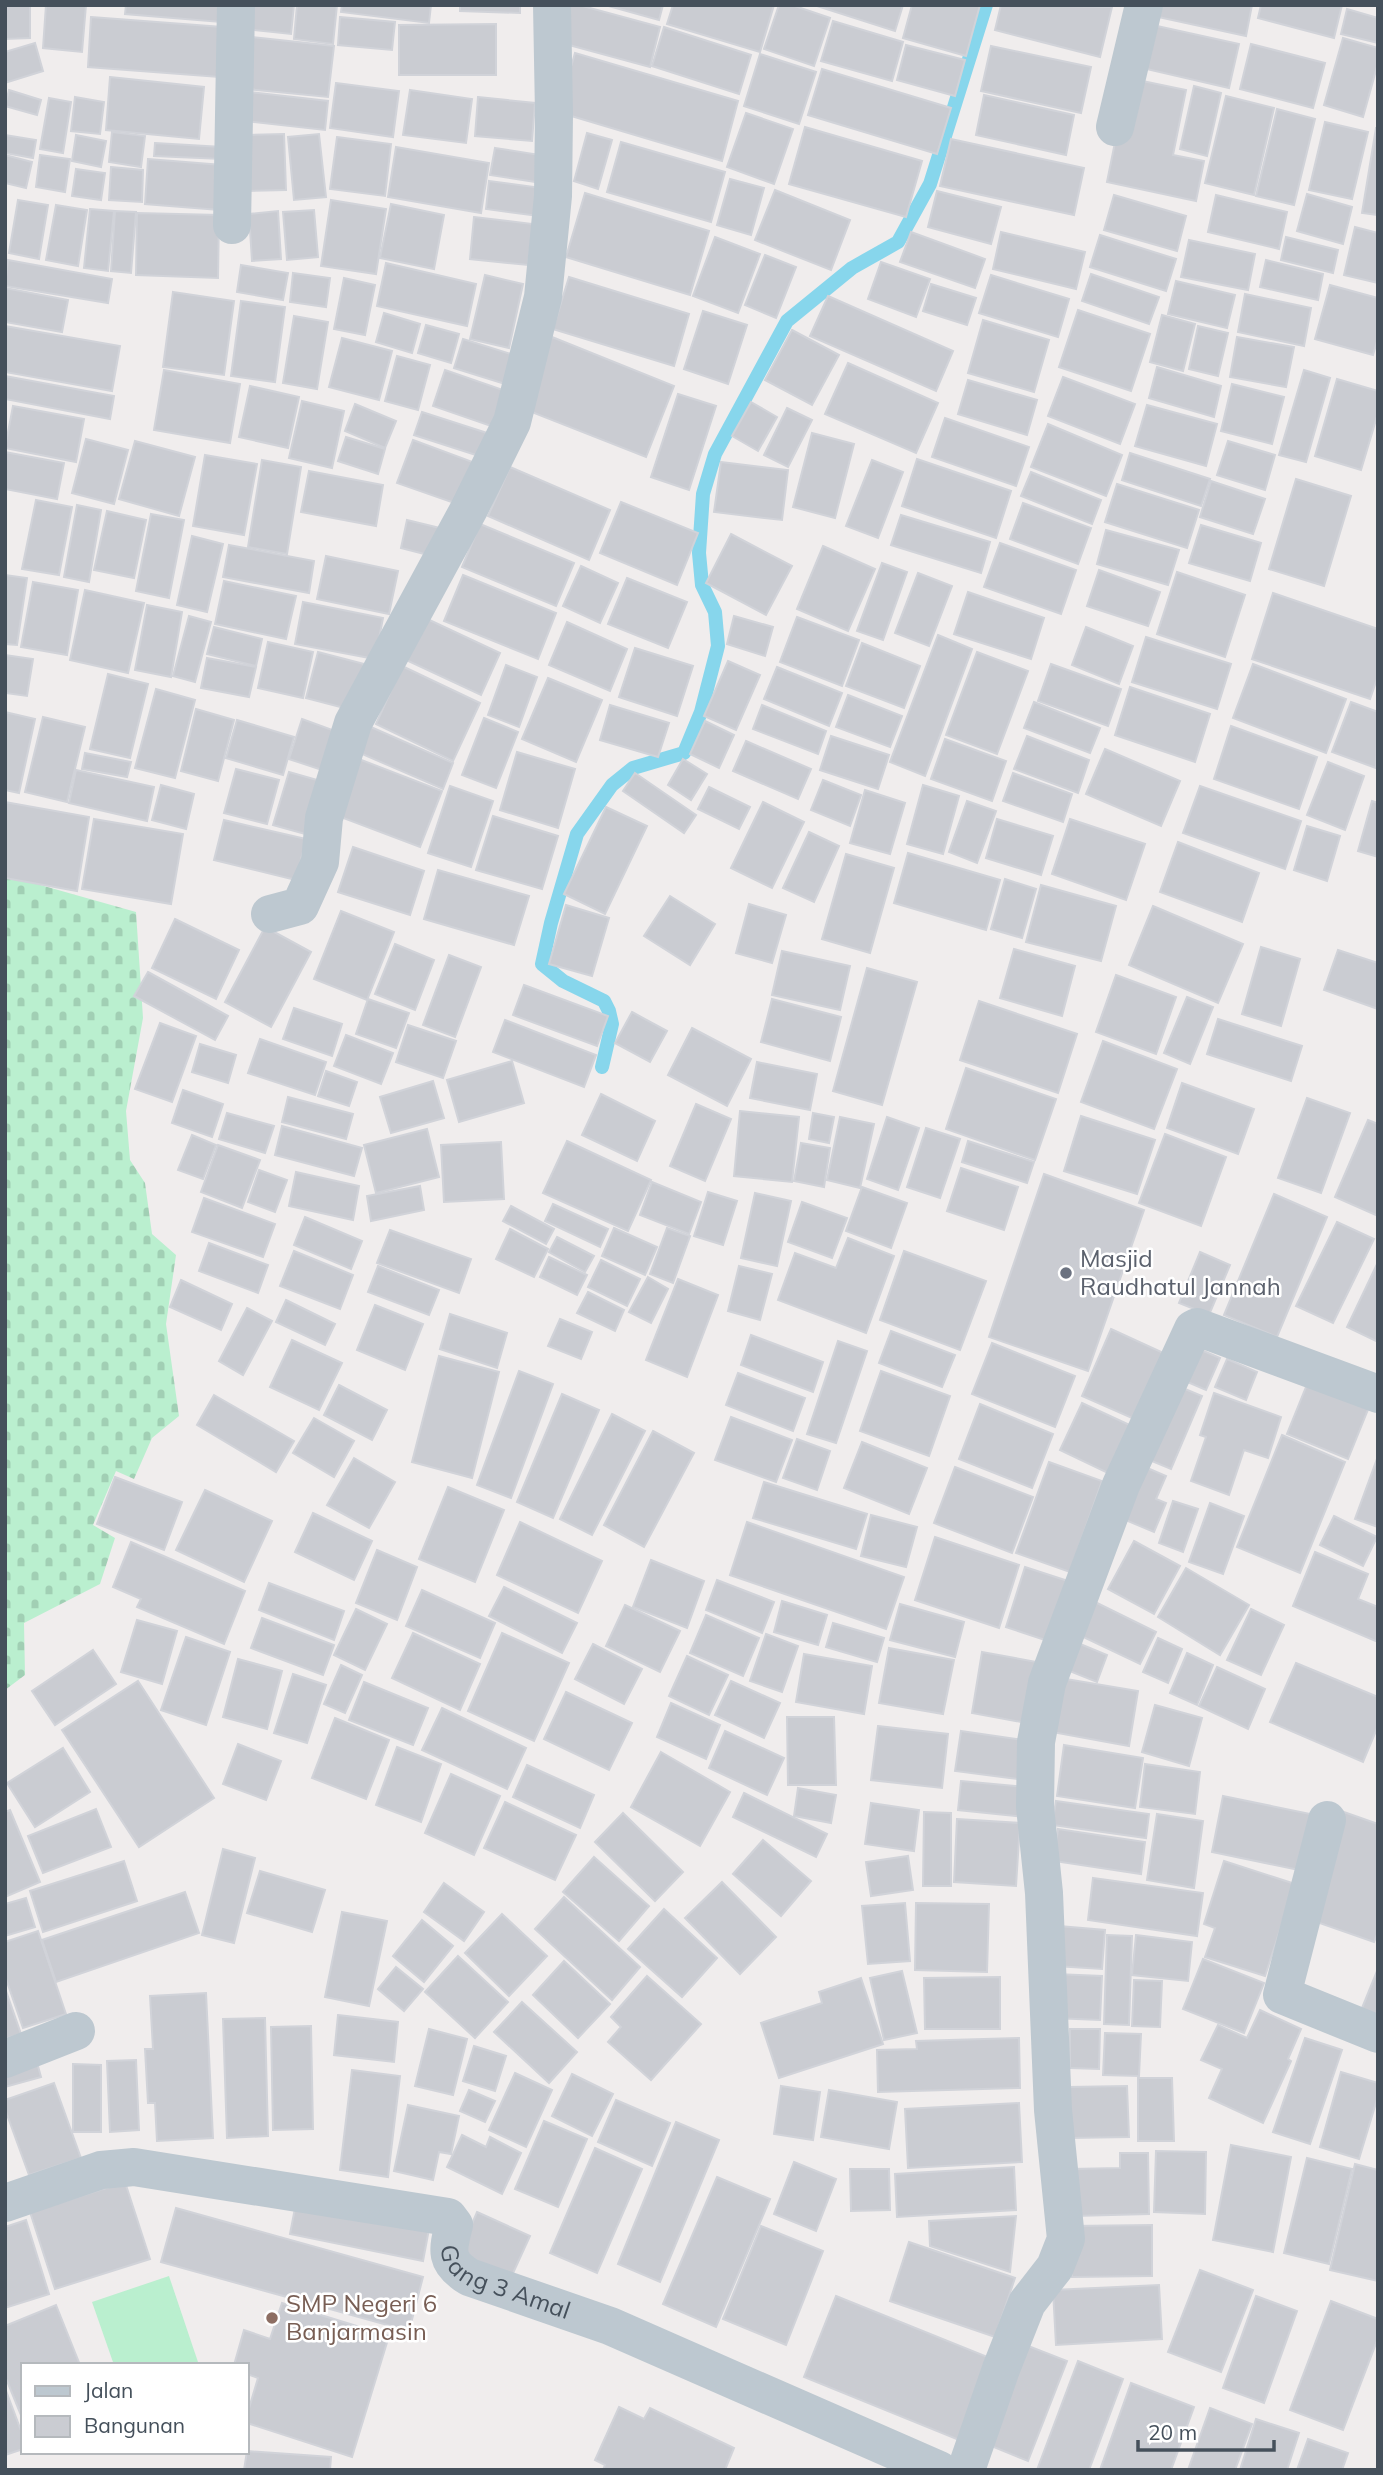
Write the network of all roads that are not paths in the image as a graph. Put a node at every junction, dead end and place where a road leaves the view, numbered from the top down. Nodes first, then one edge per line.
1 (236, 5) edge
2 (552, 5) edge
3 (1144, 5) edge
4 (1115, 127) dead end
5 (232, 225) dead end
6 (270, 914) dead end
7 (1378, 1394) edge
8 (1327, 1820) dead end
9 (76, 2031) dead end
10 (1378, 2035) edge
11 (5, 2059) edge
12 (5, 2203) edge
13 (939, 2470) edge
14 (966, 2470) edge

1 - 5 street
2 - 6 street
3 - 4 street
7 - 14 street
8 - 10 street
9 - 11 street
12 - 13 street, Gang 3 Amal

